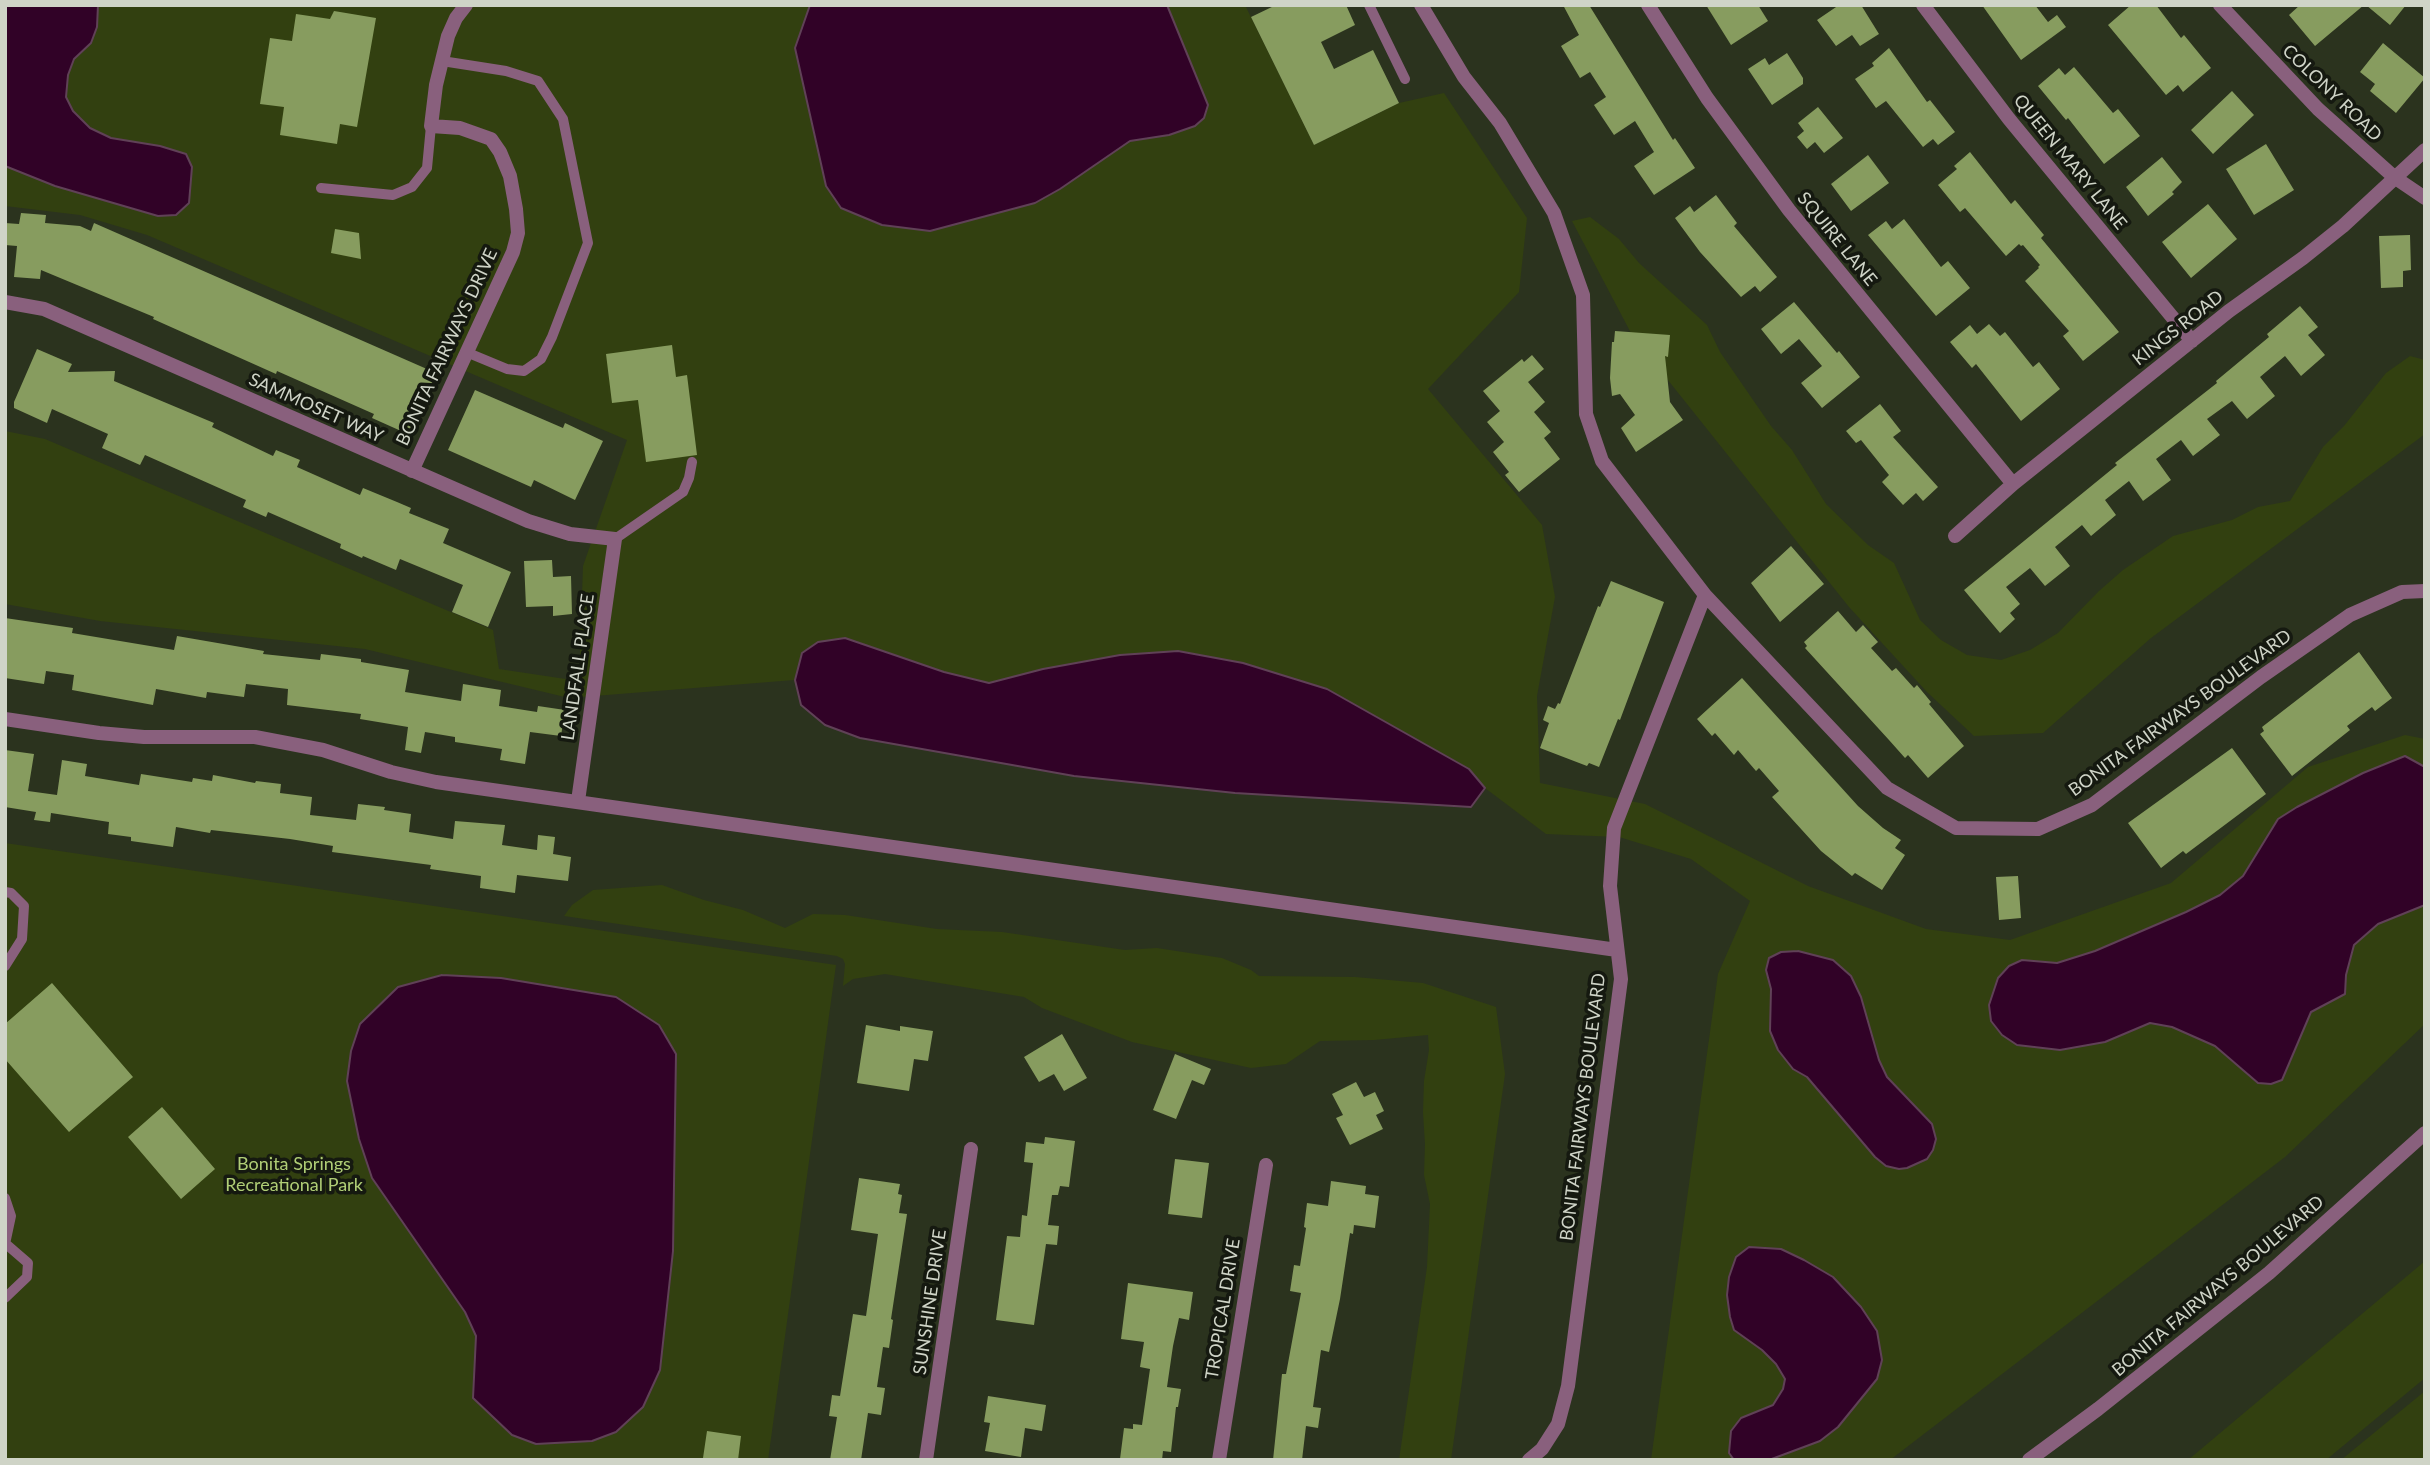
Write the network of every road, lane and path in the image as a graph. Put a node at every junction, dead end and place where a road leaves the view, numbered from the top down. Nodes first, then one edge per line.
1 (466, 5) edge
2 (1369, 5) edge
3 (1421, 5) edge
4 (1648, 5) edge
5 (1923, 5) edge
6 (2220, 5) edge
7 (442, 61) junction
8 (1405, 79) dead end
9 (431, 126) junction
10 (2425, 150) edge
11 (2394, 177) junction
12 (321, 188) dead end
13 (2425, 198) edge
14 (5, 302) edge
15 (2192, 341) junction
16 (466, 352) junction
17 (692, 462) dead end
18 (412, 471) junction
19 (2013, 484) junction
20 (1955, 536) dead end
21 (615, 539) junction
22 (2425, 592) edge
23 (1705, 595) junction
24 (5, 719) edge
25 (578, 802) junction
26 (5, 892) edge
27 (1617, 950) junction
28 (5, 966) edge
29 (2425, 1133) edge
30 (971, 1149) dead end
31 (1266, 1165) dead end
32 (5, 1198) edge
33 (6, 1244) edge
34 (5, 1298) edge
35 (926, 1460) edge
36 (1219, 1460) edge
37 (1529, 1460) edge
38 (2029, 1460) edge

1 - 7 street
2 - 8 lane
3 - 23 street, BONITA FAIRWAYS BOULEVARD
4 - 19 street, SQUIRE LANE
5 - 15 street, QUEEN MARY LANE
6 - 11 street, COLONY ROAD
7 - 9 street
7 - 16 lane
9 - 12 lane
9 - 16 street, BONITA FAIRWAYS DRIVE
10 - 11 street, KINGS ROAD
11 - 13 street, COLONY ROAD
11 - 15 street, KINGS ROAD
14 - 18 street, SAMMOSET WAY
15 - 19 street, KINGS ROAD
16 - 18 street, BONITA FAIRWAYS DRIVE
17 - 21 lane
18 - 21 street, SAMMOSET WAY
19 - 20 street, KINGS ROAD
21 - 25 street, LANDFALL PLACE
22 - 23 street, BONITA FAIRWAYS BOULEVARD
23 - 27 street, BONITA FAIRWAYS BOULEVARD
24 - 25 street
25 - 27 street
26 - 28 lane
27 - 37 street, BONITA FAIRWAYS BOULEVARD
29 - 38 street, BONITA FAIRWAYS BOULEVARD
30 - 35 street, SUNSHINE DRIVE
31 - 36 street, TROPICAL DRIVE
32 - 33 lane
33 - 34 lane

